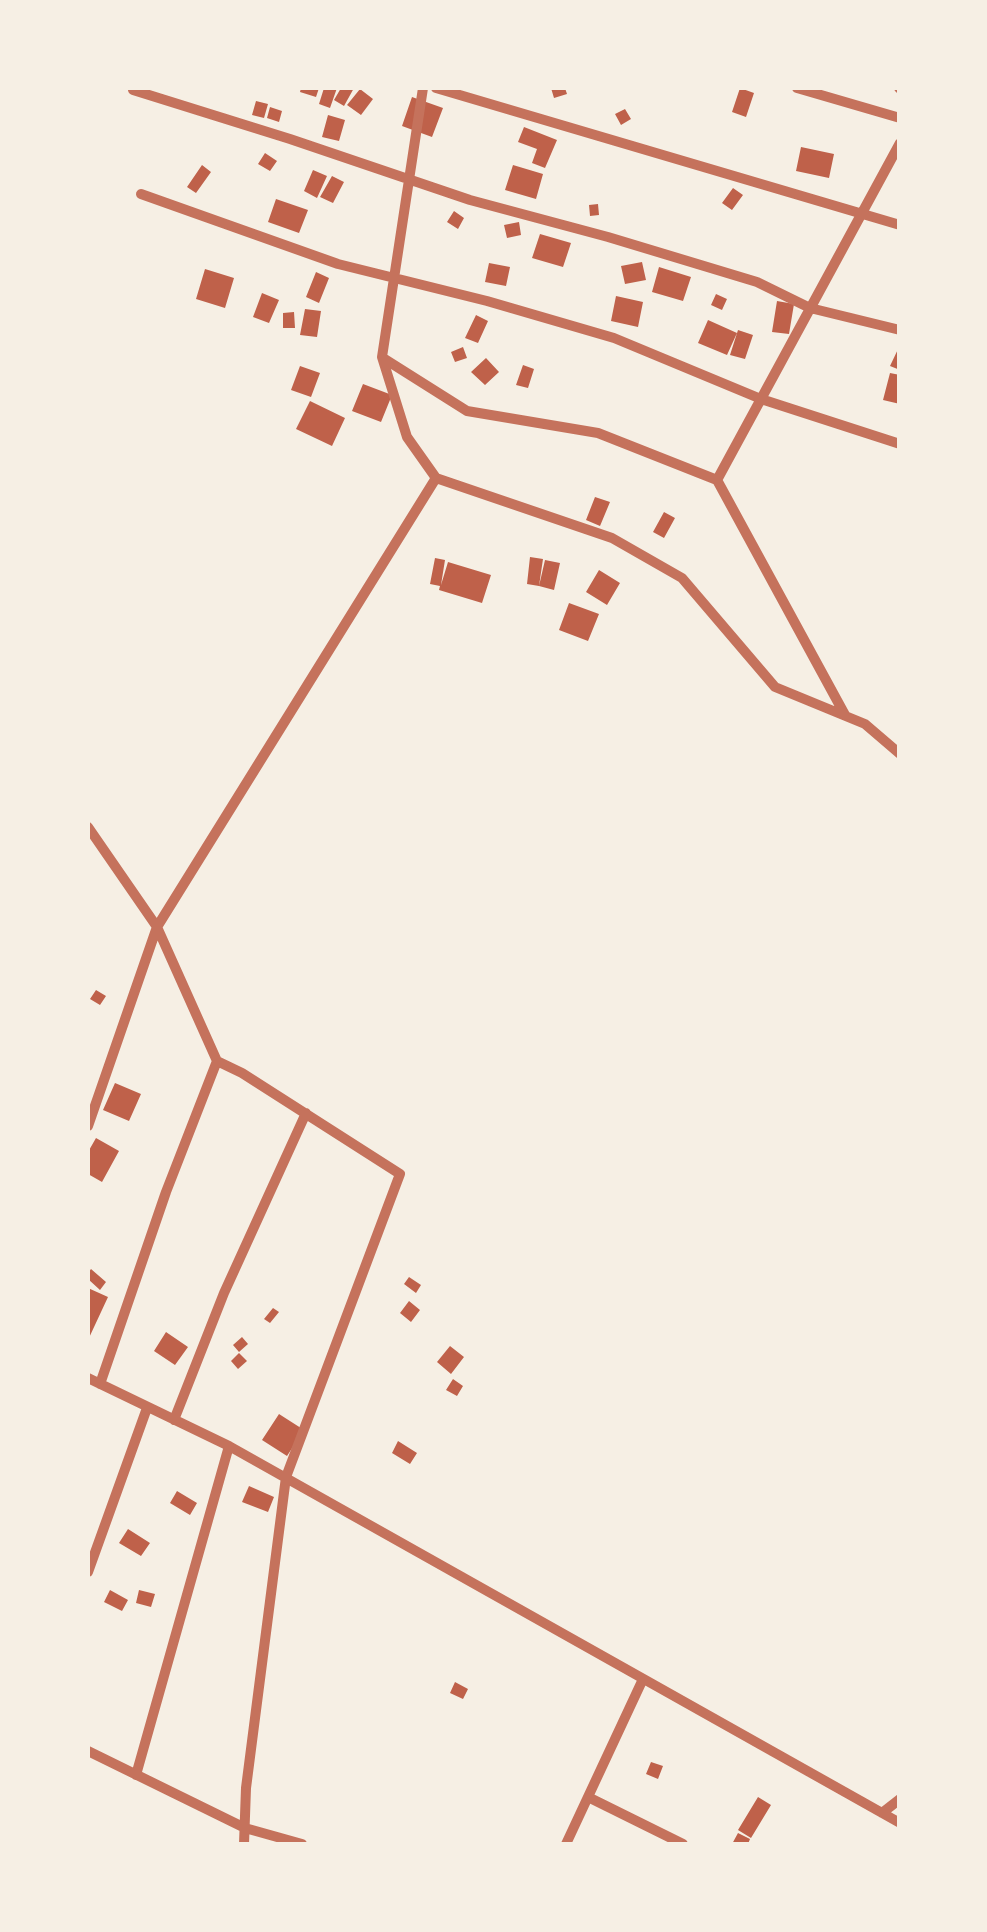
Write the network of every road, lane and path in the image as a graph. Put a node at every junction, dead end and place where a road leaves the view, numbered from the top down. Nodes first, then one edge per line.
1 (423, 88) edge
2 (436, 88) edge
3 (796, 88) edge
4 (133, 90) edge
5 (900, 118) edge
6 (900, 143) edge
7 (409, 180) junction
8 (141, 194) dead end
9 (861, 214) junction
10 (900, 225) edge
11 (394, 278) junction
12 (810, 308) junction
13 (900, 330) edge
14 (382, 358) junction
15 (761, 398) junction
16 (900, 444) edge
17 (436, 478) junction
18 (717, 480) junction
19 (845, 716) junction
20 (900, 754) edge
21 (88, 826) edge
22 (157, 928) junction
23 (217, 1061) junction
24 (306, 1113) junction
25 (88, 1126) edge
26 (88, 1378) edge
27 (100, 1384) junction
28 (146, 1408) junction
29 (174, 1420) junction
30 (230, 1446) junction
31 (286, 1477) junction
32 (88, 1572) edge
33 (644, 1679) junction
34 (88, 1750) edge
35 (136, 1775) junction
36 (588, 1797) junction
37 (900, 1798) edge
38 (882, 1814) junction
39 (900, 1824) edge
40 (245, 1828) junction
41 (244, 1844) edge
42 (302, 1844) edge
43 (566, 1844) edge
44 (683, 1844) edge

1 - 7 street
2 - 9 street
3 - 5 street
4 - 7 street
6 - 9 street
7 - 11 street
7 - 12 street
8 - 11 street
9 - 10 street
9 - 12 street
11 - 14 street
11 - 15 street
12 - 13 street
12 - 15 street
14 - 17 street
14 - 18 street
15 - 16 street
15 - 18 street
17 - 19 street
17 - 22 street
18 - 19 street
19 - 20 street
21 - 22 street
22 - 23 street
22 - 25 street
23 - 24 street
23 - 27 street
24 - 29 street
24 - 31 street
26 - 27 street
27 - 28 street
28 - 29 street
28 - 32 street
29 - 30 street
30 - 31 street
30 - 35 street
31 - 33 street
31 - 40 street
33 - 36 street
33 - 38 street
34 - 35 street
35 - 40 street
36 - 43 street
36 - 44 street
37 - 38 street
38 - 39 street
40 - 41 street
40 - 42 street

